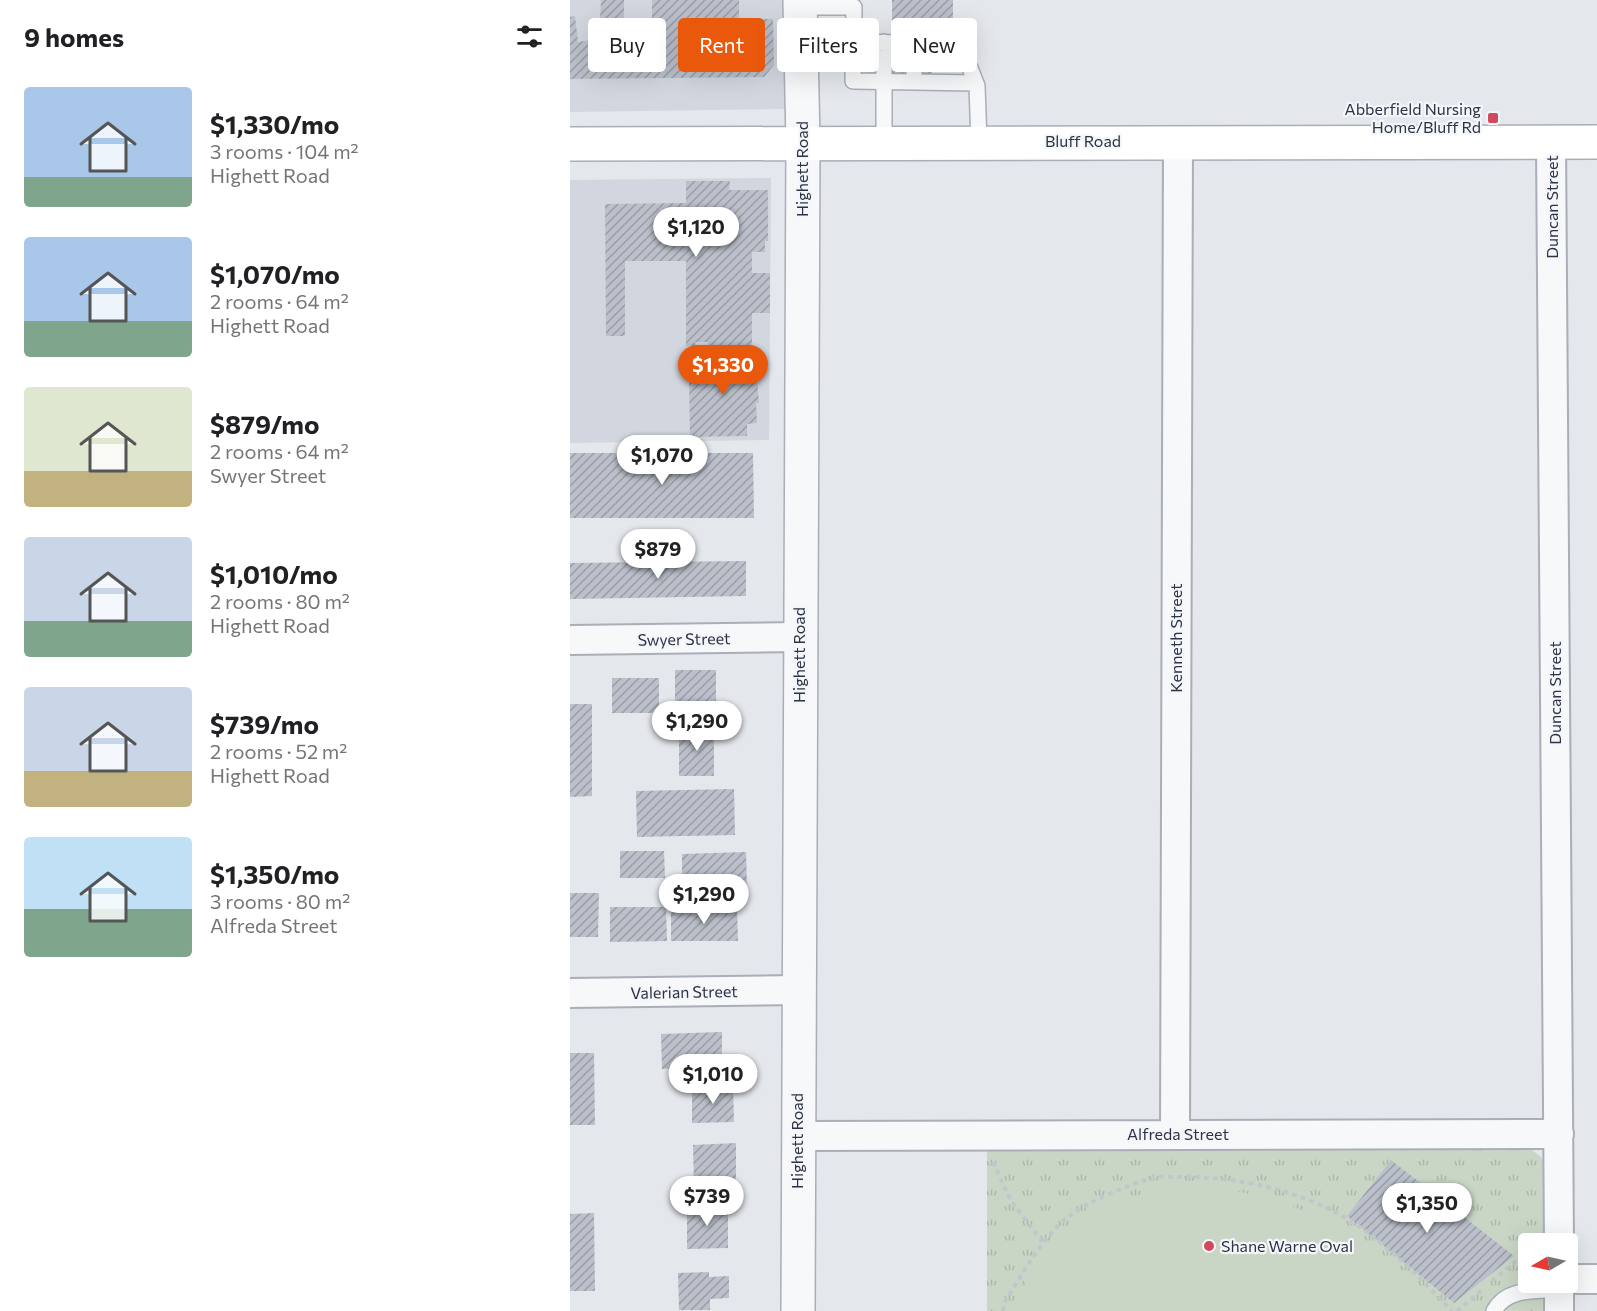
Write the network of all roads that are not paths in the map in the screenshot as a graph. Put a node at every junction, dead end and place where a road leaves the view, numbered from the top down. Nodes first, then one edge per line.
1 (800, 3) edge
2 (800, 18) edge
3 (854, 18) edge
4 (884, 42) junction
5 (891, 42) edge
6 (879, 43) edge
7 (801, 72) edge
8 (853, 72) edge
9 (914, 72) edge
10 (972, 72) edge
11 (884, 82) junction
12 (914, 82) junction
13 (976, 83) junction
14 (1178, 141) junction
15 (803, 142) junction
16 (884, 142) junction
17 (979, 142) junction
18 (1551, 142) junction
19 (1597, 142) edge
20 (570, 144) edge
21 (799, 637) junction
22 (570, 640) edge
23 (798, 990) junction
24 (570, 993) edge
25 (1175, 1134) junction
26 (1559, 1134) junction
27 (797, 1136) junction
28 (1559, 1233) edge
29 (1597, 1278) edge
30 (1578, 1284) edge
31 (1518, 1293) edge
32 (798, 1311) edge
33 (1494, 1311) edge

1 - 2 street, Highett Road
1 - 3 lane
4 - 5 lane
4 - 6 lane
4 - 11 lane
7 - 15 street, Highett Road
8 - 11 lane
9 - 12 lane
10 - 13 lane
11 - 12 lane
11 - 16 lane
12 - 13 lane
13 - 17 lane
14 - 17 main road, Bluff Road
14 - 18 main road, Bluff Road
14 - 25 street, Kenneth Street
15 - 16 main road, Bluff Road
15 - 20 main road, Bluff Road
15 - 21 street, Highett Road
16 - 17 main road, Bluff Road
18 - 19 main road, Bluff Road
18 - 26 street, Duncan Street
21 - 22 street, Swyer Street
21 - 23 street, Highett Road
23 - 24 street, Valerian Street
23 - 27 street, Highett Road
25 - 26 street, Alfreda Street
25 - 27 street, Alfreda Street
26 - 28 street, Duncan Street
27 - 32 street, Highett Road
29 - 30 street
31 - 33 lane

